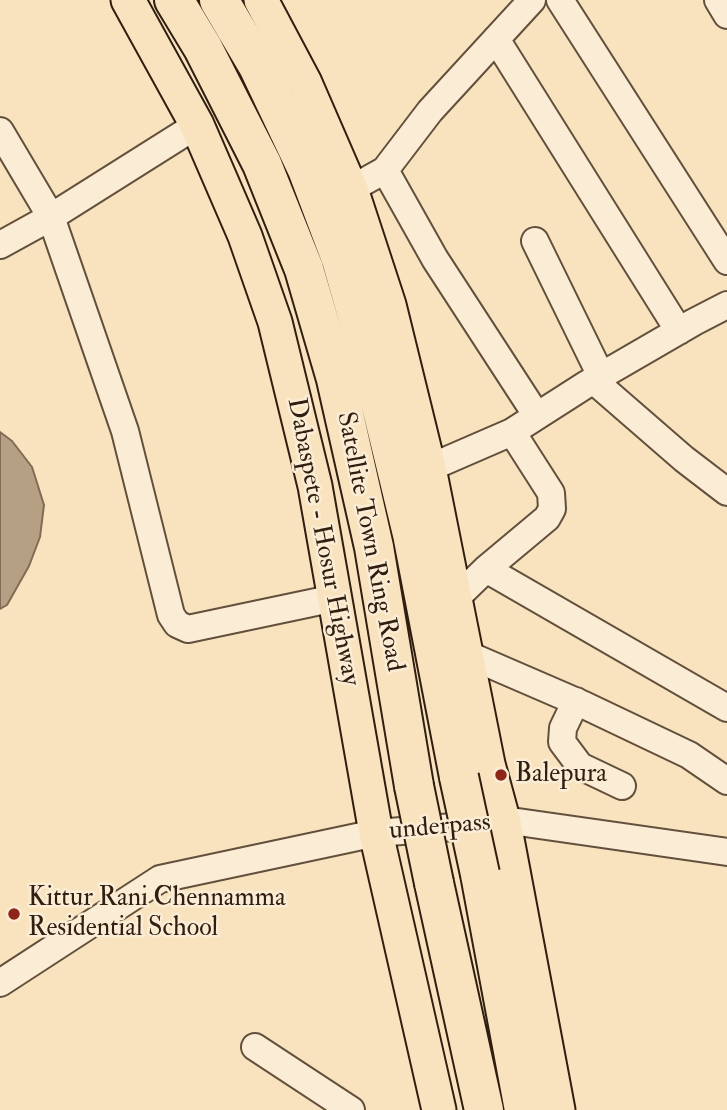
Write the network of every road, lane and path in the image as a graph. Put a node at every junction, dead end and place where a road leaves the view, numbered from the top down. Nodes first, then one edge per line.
1 (128, 0) edge
2 (174, 0) edge
3 (219, 0) edge
4 (261, 0) edge
5 (532, 0) edge
6 (559, 0) edge
7 (718, 0) edge
8 (727, 15) edge
9 (496, 39) junction
10 (197, 125) junction
11 (0, 131) edge
12 (385, 170) junction
13 (351, 190) junction
14 (51, 217) junction
15 (535, 241) dead end
16 (0, 245) edge
17 (727, 261) edge
18 (727, 305) edge
19 (679, 331) junction
20 (597, 378) junction
21 (537, 416) junction
22 (512, 432) junction
23 (429, 468) junction
24 (727, 492) edge
25 (486, 569) junction
26 (335, 598) junction
27 (456, 598) junction
28 (466, 654) junction
29 (576, 701) junction
30 (727, 708) edge
31 (727, 780) edge
32 (622, 786) dead end
33 (504, 822) junction
34 (376, 833) junction
35 (727, 852) edge
36 (0, 983) edge
37 (255, 1047) dead end
38 (351, 1110) edge
39 (439, 1110) edge
40 (484, 1110) edge
41 (524, 1110) edge
42 (558, 1110) edge

1 - 10 main road, Dabaspete - Hosur Highway
2 - 40 highway, Satellite Town Ring Road, bridge
3 - 41 highway, Satellite Town Ring Road, bridge
4 - 13 main road
5 - 9 street
6 - 17 street
7 - 8 street
9 - 12 street
9 - 19 street
10 - 14 street
10 - 26 main road, Dabaspete - Hosur Highway
11 - 14 street
12 - 13 street
12 - 21 street
13 - 23 main road
14 - 16 street
14 - 26 street
15 - 20 street
18 - 19 street
19 - 20 street
20 - 21 street
20 - 24 street
21 - 22 street
22 - 23 street
22 - 25 street
23 - 27 main road
25 - 27 street
25 - 30 street
26 - 34 main road, Dabaspete - Hosur Highway
27 - 28 main road
28 - 29 street
28 - 33 main road
29 - 31 street
29 - 32 street
33 - 34 street, underpass
33 - 35 street, underpass
33 - 42 main road
34 - 36 street, underpass
34 - 39 main road, Dabaspete - Hosur Highway
37 - 38 street

